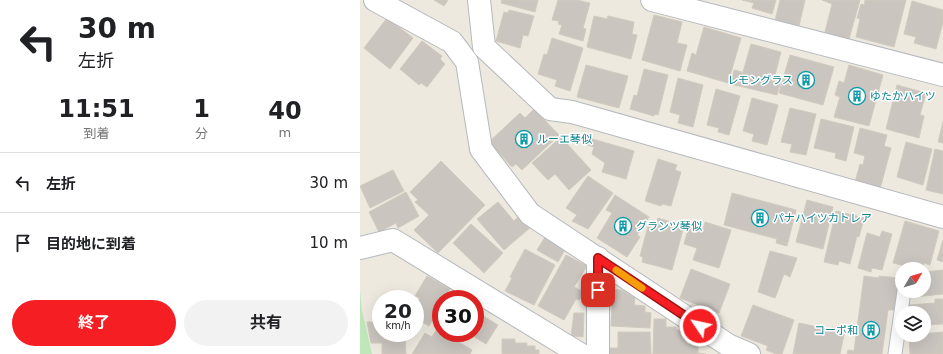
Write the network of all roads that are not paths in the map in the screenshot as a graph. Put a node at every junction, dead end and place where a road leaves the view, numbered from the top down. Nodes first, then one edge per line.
1 (375, 0) edge
2 (478, 0) edge
3 (652, 0) edge
4 (943, 75) edge
5 (943, 218) edge
6 (360, 248) edge
7 (598, 258) junction
8 (903, 298) edge
9 (580, 354) edge
10 (598, 354) edge
11 (749, 354) edge
12 (895, 354) edge

1 - 7 street
2 - 5 street
3 - 4 street
6 - 9 street
7 - 10 street
7 - 11 street
8 - 12 lane

